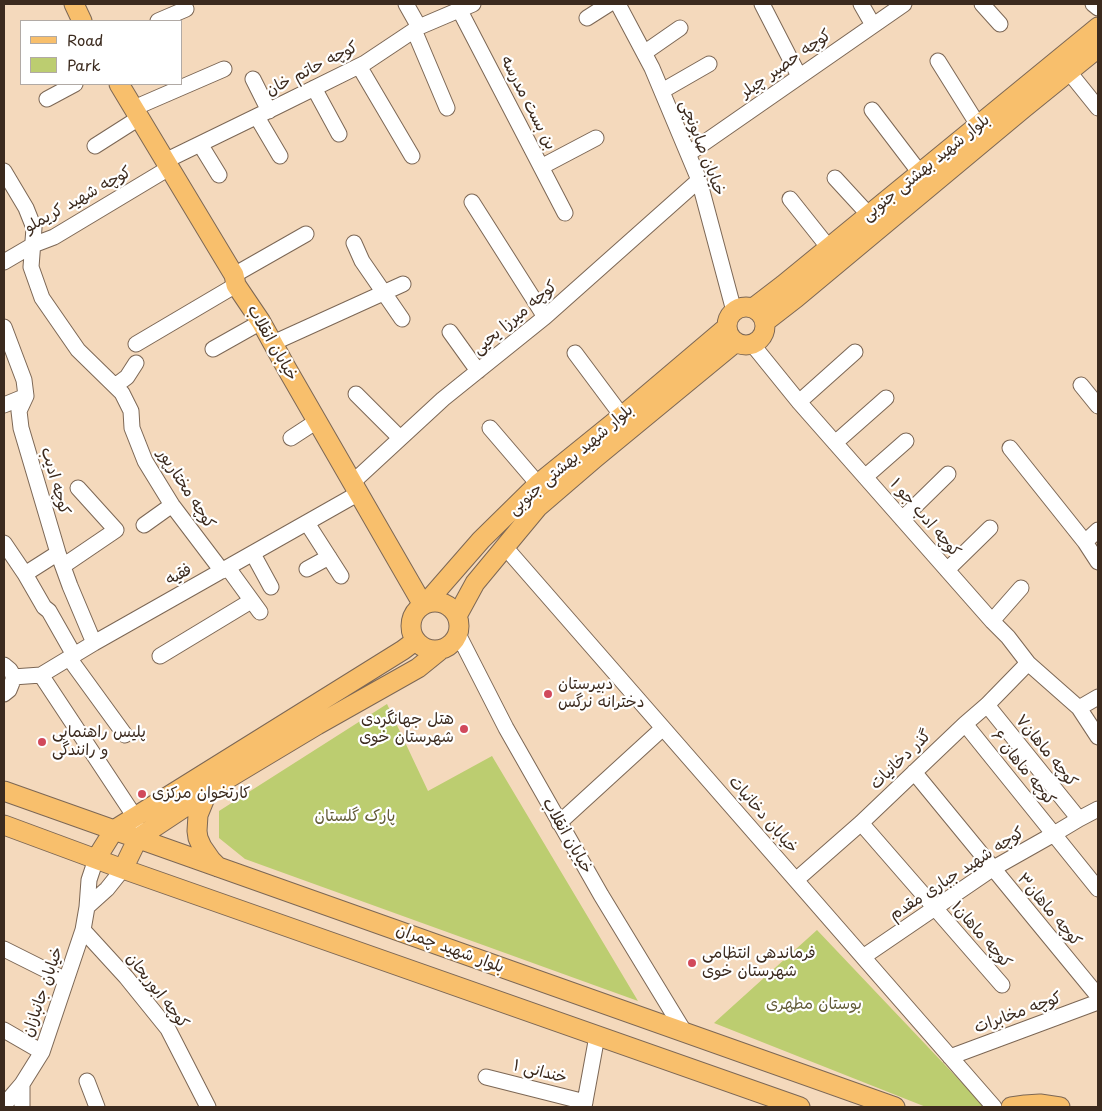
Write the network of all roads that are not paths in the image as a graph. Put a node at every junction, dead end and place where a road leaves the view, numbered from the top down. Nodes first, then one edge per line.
1 (74, 4) edge
2 (406, 4) edge
3 (609, 4) edge
4 (618, 4) edge
5 (762, 4) edge
6 (861, 4) edge
7 (904, 4) edge
8 (982, 4) edge
9 (1093, 4) edge
10 (466, 7) edge
11 (1098, 8) edge
12 (186, 9) dead end
13 (587, 18) dead end
14 (82, 20) edge
15 (160, 20) edge
16 (1000, 24) dead end
17 (873, 25) junction
18 (1098, 27) edge
19 (416, 28) junction
20 (680, 28) dead end
21 (1098, 48) edge
22 (644, 54) junction
23 (938, 60) dead end
24 (709, 64) dead end
25 (359, 66) junction
26 (224, 69) dead end
27 (1069, 72) junction
28 (799, 76) junction
29 (253, 80) dead end
30 (74, 85) edge
31 (120, 85) edge
32 (314, 88) junction
33 (662, 91) junction
34 (47, 98) dead end
35 (446, 108) dead end
36 (1098, 108) edge
37 (872, 110) dead end
38 (136, 113) junction
39 (263, 114) junction
40 (978, 125) junction
41 (338, 134) dead end
42 (596, 138) dead end
43 (200, 144) junction
44 (95, 146) dead end
45 (688, 154) junction
46 (280, 156) dead end
47 (412, 156) dead end
48 (167, 164) junction
49 (541, 167) junction
50 (4, 171) edge
51 (920, 173) junction
52 (219, 175) dead end
53 (835, 178) dead end
54 (699, 180) junction
55 (790, 199) dead end
56 (472, 202) dead end
57 (565, 212) dead end
58 (868, 215) junction
59 (306, 234) dead end
60 (354, 244) dead end
61 (33, 245) junction
62 (829, 248) junction
63 (4, 262) edge
64 (235, 280) junction
65 (403, 284) dead end
66 (383, 293) junction
67 (759, 315) junction
68 (544, 317) junction
69 (402, 319) dead end
70 (261, 322) junction
71 (4, 327) edge
72 (737, 331) junction
73 (450, 332) dead end
74 (273, 343) junction
75 (136, 344) dead end
76 (213, 349) dead end
77 (855, 352) dead end
78 (575, 353) dead end
79 (136, 363) dead end
80 (478, 371) junction
81 (1081, 385) dead end
82 (115, 386) junction
83 (356, 394) dead end
84 (26, 396) junction
85 (886, 398) dead end
86 (799, 402) junction
87 (4, 405) edge
88 (1098, 406) edge
89 (622, 416) junction
90 (317, 421) junction
91 (490, 428) dead end
92 (291, 438) dead end
93 (400, 438) junction
94 (906, 441) dead end
95 (835, 443) junction
96 (1010, 448) dead end
97 (948, 474) dead end
98 (865, 477) junction
99 (538, 484) junction
100 (78, 488) dead end
101 (356, 488) junction
102 (172, 505) junction
103 (902, 519) junction
104 (307, 523) junction
105 (144, 524) dead end
106 (990, 528) dead end
107 (1098, 530) edge
108 (1085, 542) junction
109 (4, 543) edge
110 (505, 547) junction
111 (253, 554) junction
112 (328, 557) junction
113 (60, 560) junction
114 (1098, 562) edge
115 (456, 568) junction
116 (307, 569) dead end
117 (225, 570) junction
118 (947, 570) junction
119 (25, 574) junction
120 (341, 576) dead end
121 (475, 584) junction
122 (271, 586) dead end
123 (1021, 588) dead end
124 (425, 604) junction
125 (992, 621) junction
126 (458, 625) junction
127 (415, 641) junction
128 (94, 643) junction
129 (439, 651) junction
130 (71, 656) junction
131 (160, 656) dead end
132 (1028, 663) junction
133 (41, 675) junction
134 (7, 681) edge
135 (1098, 696) edge
136 (987, 705) junction
137 (4, 708) edge
138 (1078, 708) junction
139 (965, 724) junction
140 (663, 728) junction
141 (125, 735) dead end
142 (1098, 738) edge
143 (914, 772) junction
144 (4, 792) edge
145 (207, 793) junction
146 (1098, 809) edge
147 (134, 817) junction
148 (1079, 819) junction
149 (560, 823) junction
150 (860, 823) junction
151 (4, 825) edge
152 (114, 830) junction
153 (1054, 834) junction
154 (138, 838) junction
155 (96, 859) junction
156 (218, 867) junction
157 (123, 869) junction
158 (992, 869) junction
159 (796, 880) junction
160 (1098, 889) edge
161 (87, 906) junction
162 (934, 908) junction
163 (83, 930) junction
164 (4, 949) edge
165 (863, 957) junction
166 (66, 980) junction
167 (1002, 985) dead end
168 (1098, 996) edge
169 (1098, 1002) edge
170 (4, 1030) edge
171 (685, 1034) junction
172 (597, 1036) junction
173 (42, 1052) junction
174 (950, 1057) junction
175 (486, 1077) dead end
176 (87, 1081) dead end
177 (22, 1084) junction
178 (4, 1105) edge
179 (585, 1105) edge
180 (22, 1107) edge
181 (97, 1107) edge
182 (208, 1107) edge
183 (800, 1107) edge
184 (895, 1107) edge
185 (994, 1107) edge
186 (1011, 1107) edge
187 (1060, 1107) edge

1 - 14 main road
2 - 19 street
3 - 13 street
4 - 22 street, خیابان صابونچی
5 - 28 street
6 - 17 street
7 - 17 street, کوچه حصیر چیلر
8 - 16 street
9 - 11 street
10 - 19 street, کوچه حاتم خان
10 - 49 street, بن بست مدرسه
12 - 15 street
17 - 28 street, کوچه حصیر چیلر
18 - 40 main road, بلوار شهید بهشتی جنوبی
19 - 25 street, کوچه حاتم خان
19 - 35 street
20 - 22 street
21 - 27 main road, بلوار شهید بهشتی جنوبی
22 - 33 street, خیابان صابونچی
23 - 40 street
24 - 33 street
25 - 32 street, کوچه حاتم خان
25 - 47 street
26 - 38 street
27 - 36 street
27 - 67 main road, بلوار شهید بهشتی جنوبی
28 - 45 street, کوچه حصیر چیلر
29 - 39 street
30 - 34 street
31 - 38 main road, خیابان انقلاب
32 - 39 street, کوچه حاتم خان
32 - 41 street
33 - 45 street, خیابان صابونچی
37 - 51 street
38 - 44 street
38 - 48 main road, خیابان انقلاب
39 - 43 street, کوچه حاتم خان
39 - 46 street
40 - 51 main road, بلوار شهید بهشتی جنوبی
42 - 49 street
43 - 48 street, کوچه حاتم خان
43 - 52 street
45 - 54 street, خیابان صابونچی
48 - 61 street, کوچه شهید کریملو
48 - 64 main road, خیابان انقلاب
49 - 57 street, بن بست مدرسه
50 - 61 street, کوچه مختارپور
51 - 58 main road, بلوار شهید بهشتی جنوبی
53 - 58 street
54 - 68 street, کوچه میرزا یحیی
54 - 72 street, خیابان صابونچی
55 - 62 street
56 - 68 street
58 - 62 main road, بلوار شهید بهشتی جنوبی
59 - 64 street
60 - 66 street
61 - 63 street, کوچه شهید کریملو
61 - 82 street, کوچه مختارپور
62 - 67 main road, بلوار شهید بهشتی جنوبی
64 - 70 main road, خیابان انقلاب
64 - 75 street
65 - 66 street
66 - 69 street
66 - 74 street
67 - 72 main road
67 - 72 main road
68 - 80 street, کوچه میرزا یحیی
70 - 74 main road, خیابان انقلاب
70 - 76 street
71 - 84 street, کوچه ادیب
72 - 86 street, کوچه ادب جو ۱
72 - 89 main road, بلوار شهید بهشتی جنوبی
72 - 110 main road, بلوار شهید بهشتی جنوبی
73 - 80 street
74 - 90 main road, خیابان انقلاب
77 - 86 street
78 - 89 street
79 - 82 street
80 - 93 street, کوچه میرزا یحیی
81 - 88 street
82 - 102 street, کوچه مختارپور
83 - 93 street
84 - 87 street
84 - 113 street, کوچه ادیب
85 - 95 street
86 - 95 street, کوچه ادب جو ۱
89 - 99 main road, بلوار شهید بهشتی جنوبی
90 - 92 street
90 - 101 main road, خیابان انقلاب
91 - 99 street
93 - 101 street, کوچه میرزا یحیی
94 - 98 street
95 - 98 street, کوچه ادب جو ۱
96 - 108 street
97 - 103 street
98 - 103 street, کوچه ادب جو ۱
99 - 115 main road, بلوار شهید بهشتی جنوبی
100 - 113 street
101 - 104 street, فقیه
101 - 124 main road, خیابان انقلاب
102 - 105 street
102 - 117 street, کوچه مختارپور
103 - 118 street, کوچه ادب جو ۱
104 - 111 street, فقیه
104 - 112 street
106 - 118 street
107 - 108 street
108 - 114 street
109 - 119 street
110 - 121 main road, بلوار شهید بهشتی جنوبی
110 - 140 street, خیابان دخانیات
111 - 117 street, فقیه
111 - 122 street
112 - 116 street
112 - 120 street
113 - 119 street
113 - 128 street, کوچه ادیب
115 - 121 main road
115 - 124 main road, بلوار شهید بهشتی جنوبی
117 - 128 street, فقیه
117 - 131 street, کوچه مختارپور
118 - 125 street, کوچه ادب جو ۱
119 - 130 street
121 - 126 main road, بلوار شهید بهشتی جنوبی
123 - 125 street
124 - 126 main road
124 - 127 main road
125 - 132 street, کوچه ادب جو ۱
126 - 129 main road
126 - 149 street, خیابان انقلاب
127 - 129 main road
127 - 147 main road
128 - 130 street, فقیه
129 - 145 main road
130 - 133 street, فقیه
130 - 141 street
132 - 136 street, گذر دخانیات
132 - 138 street, کوچه ادب جو ۱
133 - 134 street, فقیه
133 - 147 street
134 - 137 street
135 - 138 street
136 - 139 street, گذر دخانیات
136 - 148 street, کوچه ماهان۷
138 - 142 street, کوچه ادب جو ۱
139 - 143 street, گذر دخانیات
139 - 153 street, کوچه ماهان ۶
140 - 149 street
140 - 159 street, خیابان دخانیات
143 - 150 street, گذر دخانیات
143 - 158 street, کوچه ماهان۳
144 - 152 main road, بلوار شهید چمران
145 - 154 main road
145 - 156 main road
146 - 148 street, کوچه شهید جباری مقدم
147 - 152 main road
147 - 154 street
148 - 153 street, کوچه شهید جباری مقدم
149 - 171 street, خیابان انقلاب
150 - 159 street, گذر دخانیات
150 - 162 street, کوچه ماهان۱
151 - 155 main road, بلوار شهید چمران
152 - 154 main road, بلوار شهید چمران
152 - 155 main road
153 - 158 street, کوچه شهید جباری مقدم
153 - 160 street, کوچه ماهان ۶
154 - 156 main road, بلوار شهید چمران
154 - 157 main road
155 - 157 main road, بلوار شهید چمران
155 - 161 street, خیابان جانبازان
156 - 171 main road, بلوار شهید چمران
157 - 161 street
157 - 172 main road, بلوار شهید چمران
158 - 162 street, کوچه شهید جباری مقدم
158 - 168 street, کوچه ماهان۳
159 - 165 street, خیابان دخانیات
161 - 163 street, خیابان جانبازان
162 - 165 street, کوچه شهید جباری مقدم
162 - 167 street, کوچه ماهان۱
163 - 166 street, خیابان جانبازان
163 - 182 street, کوچه ابوریحان
164 - 166 street
165 - 174 street, خیابان دخانیات
166 - 173 street, خیابان جانبازان
169 - 174 street, کوچه مخابرات
170 - 173 street
171 - 184 main road, بلوار شهید چمران
172 - 179 street
172 - 183 main road, بلوار شهید چمران
173 - 177 street, خیابان جانبازان
174 - 185 street, خیابان دخانیات
175 - 179 street, خندانی ۱
176 - 181 street
177 - 178 street, خیابان جانبازان
177 - 180 street
186 - 187 main road

